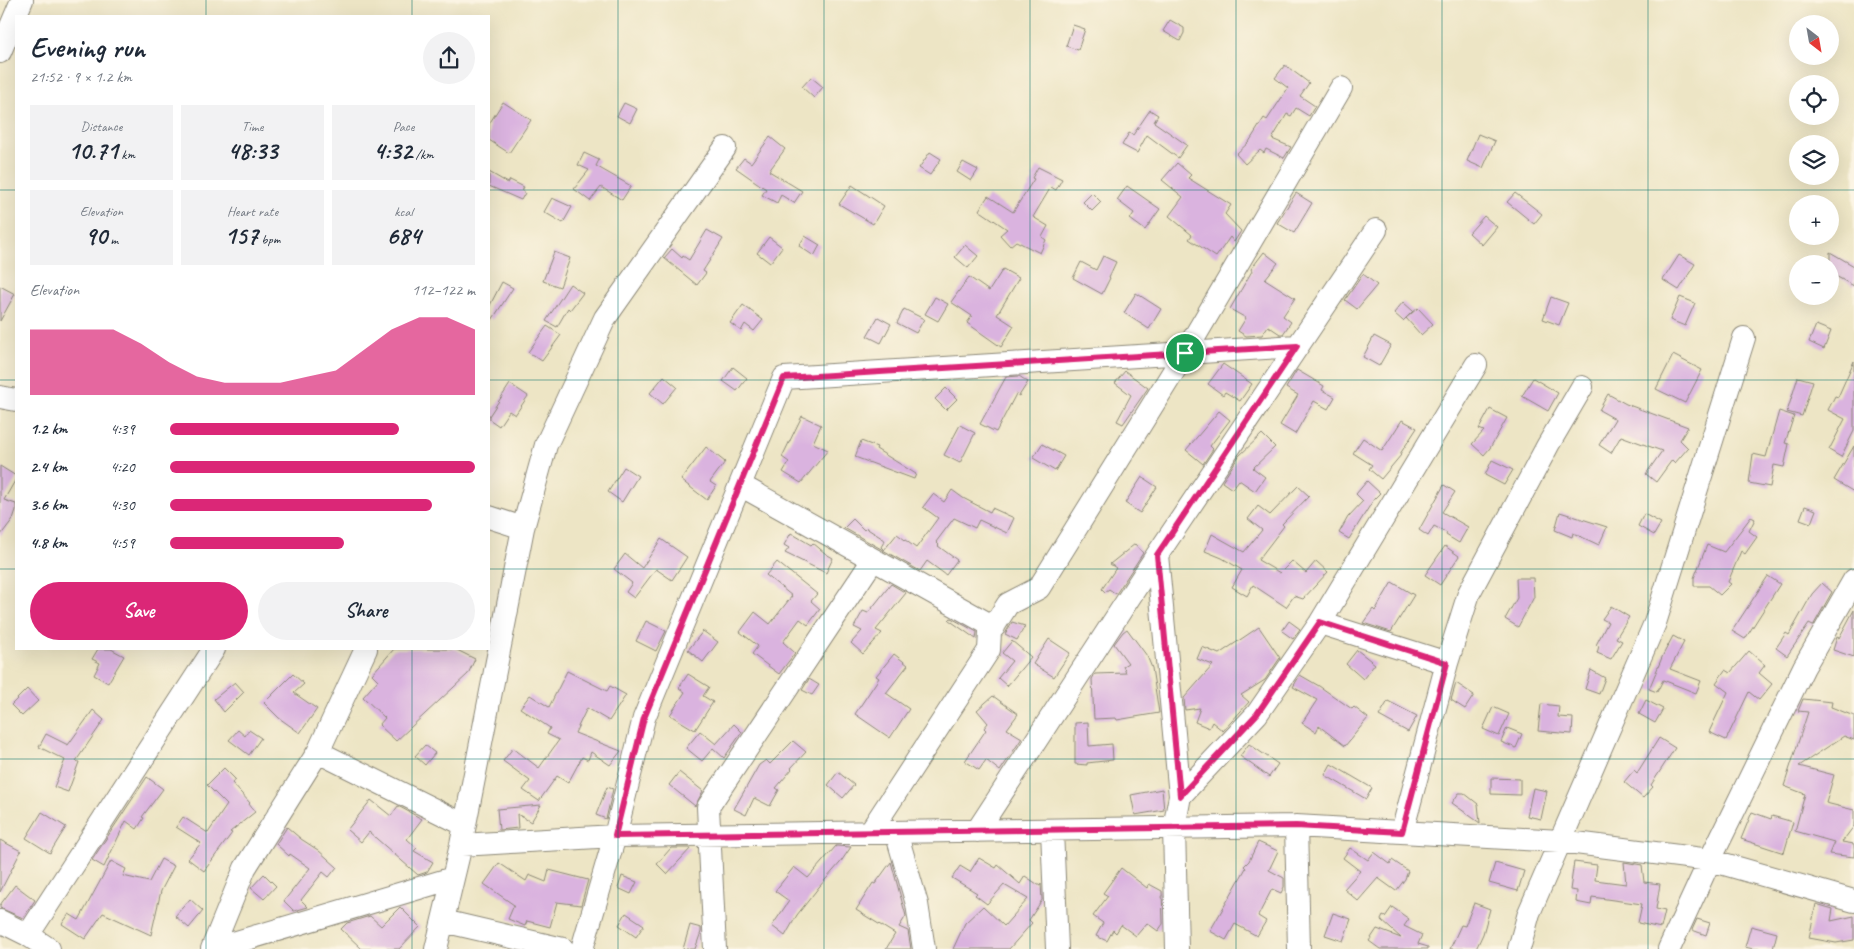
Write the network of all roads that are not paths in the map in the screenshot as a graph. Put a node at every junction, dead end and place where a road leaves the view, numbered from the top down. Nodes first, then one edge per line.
1 (22, 0) edge
2 (16, 15) edge
3 (15, 17) edge
4 (0, 52) edge
5 (1341, 88) dead end
6 (725, 148) dead end
7 (1376, 230) dead end
8 (1744, 338) dead end
9 (1297, 346) junction
10 (1185, 353) junction
11 (1476, 365) dead end
12 (1582, 386) dead end
13 (0, 396) edge
14 (15, 400) edge
15 (740, 485) junction
16 (490, 517) edge
17 (522, 528) junction
18 (1157, 555) junction
19 (873, 560) junction
20 (1854, 580) edge
21 (1320, 622) junction
22 (994, 627) junction
23 (213, 650) edge
24 (366, 650) edge
25 (1447, 663) junction
26 (318, 752) junction
27 (1180, 796) junction
28 (1296, 826) junction
29 (1174, 828) junction
30 (1052, 830) junction
31 (978, 831) junction
32 (870, 832) junction
33 (896, 832) junction
34 (1402, 832) junction
35 (709, 834) junction
36 (463, 835) junction
37 (615, 836) junction
38 (1560, 841) junction
39 (1710, 860) junction
40 (453, 878) junction
41 (1854, 901) edge
42 (0, 920) edge
43 (443, 921) junction
44 (28, 935) junction
45 (49, 949) edge
46 (212, 949) edge
47 (436, 949) edge
48 (563, 949) edge
49 (582, 949) edge
50 (715, 949) edge
51 (924, 949) edge
52 (1057, 949) edge
53 (1178, 949) edge
54 (1299, 949) edge
55 (1519, 949) edge
56 (1669, 949) edge

1 - 2 street
3 - 4 street
5 - 10 street
6 - 17 street
7 - 9 street
8 - 38 street
9 - 10 street
9 - 18 street
10 - 15 street
10 - 22 street
11 - 21 street
12 - 25 street
13 - 14 street
15 - 19 street
15 - 37 street
16 - 17 street
17 - 36 street
18 - 27 street
18 - 31 street
19 - 22 street
19 - 35 street
20 - 39 street
21 - 25 street
21 - 27 street
22 - 32 street
23 - 44 street
24 - 26 street
25 - 34 street
26 - 36 street
26 - 46 street
27 - 29 street
28 - 29 street
28 - 34 street
28 - 54 street
29 - 30 street
29 - 53 street
30 - 31 street
30 - 52 street
31 - 33 street
32 - 33 street
32 - 35 street
33 - 51 street
34 - 38 street
35 - 37 street
35 - 50 street
36 - 37 street
36 - 40 street
37 - 49 street
38 - 39 street
38 - 55 street
39 - 41 street
39 - 56 street
40 - 43 street
40 - 46 street
42 - 44 street
43 - 47 street
43 - 48 street
44 - 45 street

